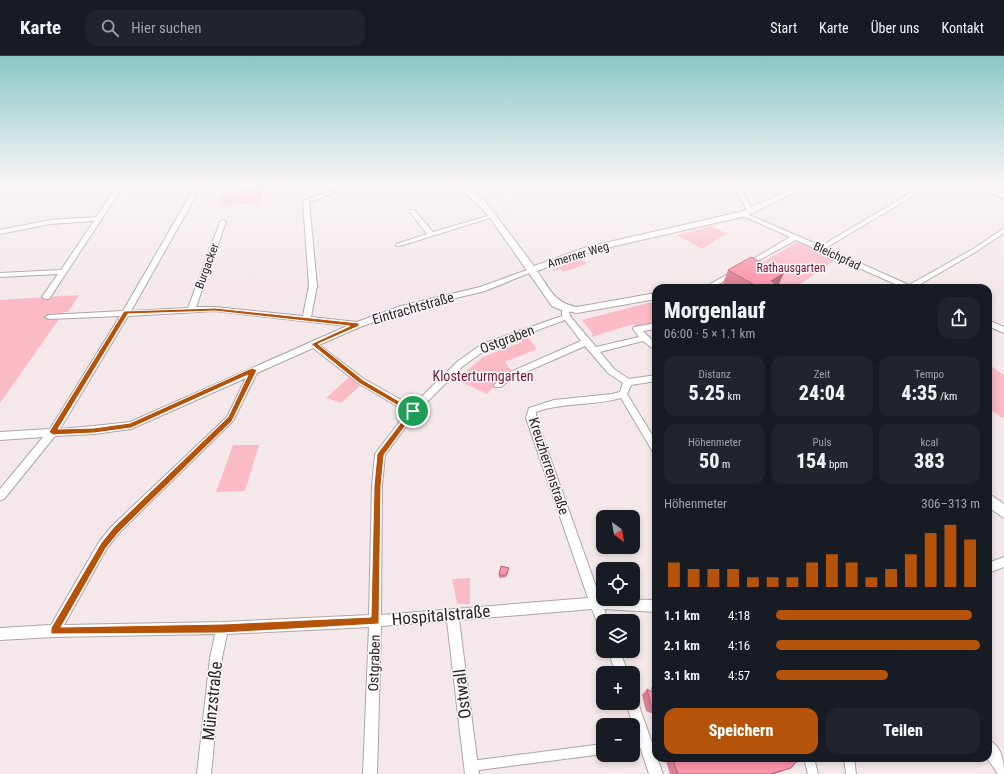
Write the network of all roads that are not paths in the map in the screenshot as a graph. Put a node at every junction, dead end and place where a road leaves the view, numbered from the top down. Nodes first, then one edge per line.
1 (97, 219) joint
2 (179, 219) edge
3 (307, 219) edge
4 (418, 219) edge
5 (484, 219) edge
6 (495, 219) edge
7 (723, 219) edge
8 (753, 219) edge
9 (871, 219) edge
10 (223, 222) dead end
11 (1004, 230) edge
12 (0, 232) edge
13 (431, 234) junction
14 (796, 237) junction
15 (398, 245) dead end
16 (822, 248) junction
17 (532, 270) junction
18 (62, 272) junction
19 (0, 275) edge
20 (714, 284) edge
21 (900, 284) edge
22 (916, 284) edge
23 (46, 297) dead end
24 (652, 297) edge
25 (191, 310) junction
26 (126, 312) junction
27 (565, 313) junction
28 (49, 317) dead end
29 (307, 318) junction
30 (357, 324) junction
31 (992, 325) edge
32 (652, 327) edge
33 (1004, 330) edge
34 (644, 338) junction
35 (586, 342) junction
36 (313, 344) junction
37 (652, 345) edge
38 (593, 351) junction
39 (254, 370) junction
40 (652, 379) edge
41 (628, 382) junction
42 (498, 385) dead end
43 (623, 394) junction
44 (413, 411) junction
45 (53, 432) junction
46 (0, 436) edge
47 (652, 442) edge
48 (0, 496) edge
49 (992, 502) edge
50 (1004, 512) edge
51 (595, 603) junction
52 (652, 606) edge
53 (452, 614) junction
54 (599, 614) edge
55 (376, 621) junction
56 (222, 628) junction
57 (54, 631) junction
58 (0, 634) edge
59 (640, 744) edge
60 (596, 750) edge
61 (992, 753) edge
62 (810, 762) edge
63 (850, 762) edge
64 (471, 770) edge
65 (1004, 770) edge
66 (204, 774) edge
67 (370, 774) edge
68 (656, 774) edge
69 (813, 774) edge
70 (851, 774) edge

1 - 12 street
1 - 18 street
2 - 26 street
3 - 29 street
4 - 13 street
5 - 13 street
6 - 17 main road
7 - 17 main road, Amerner Weg
8 - 14 street, Bleichpfad
9 - 16 street
10 - 25 street, Burgacker
11 - 22 street
13 - 15 street
14 - 16 street, Bleichpfad
14 - 20 street
16 - 21 street, Bleichpfad
17 - 27 main road
17 - 30 street, Eintrachtstraße
18 - 19 street
18 - 23 street
24 - 27 main road
25 - 26 street
25 - 29 street
26 - 28 street
26 - 45 street
27 - 35 street
27 - 44 street, Ostgraben
29 - 30 street
30 - 36 street, Eintrachtstraße
31 - 33 street
32 - 34 street
34 - 37 street
34 - 38 street
35 - 38 street
35 - 42 street
36 - 39 street, Eintrachtstraße
36 - 44 street
38 - 41 street
39 - 45 street, Eintrachtstraße
39 - 57 street
40 - 41 street
41 - 43 street
43 - 47 street
43 - 51 street, Kreuzherrenstraße
44 - 55 street, Ostgraben
45 - 46 street, Eintrachtstraße
45 - 48 street
49 - 50 main road
51 - 52 street, Hospitalstraße
51 - 53 street, Hospitalstraße
51 - 54 street, Kreuzherrenstraße
53 - 55 street, Hospitalstraße
53 - 64 street, Ostwall
55 - 56 street, Hospitalstraße
55 - 67 street, Ostgraben
56 - 57 street, Hospitalstraße
56 - 66 street, Münzstraße
57 - 58 street, Hospitalstraße
59 - 68 street
60 - 64 street
61 - 65 street
62 - 69 street
63 - 70 street

